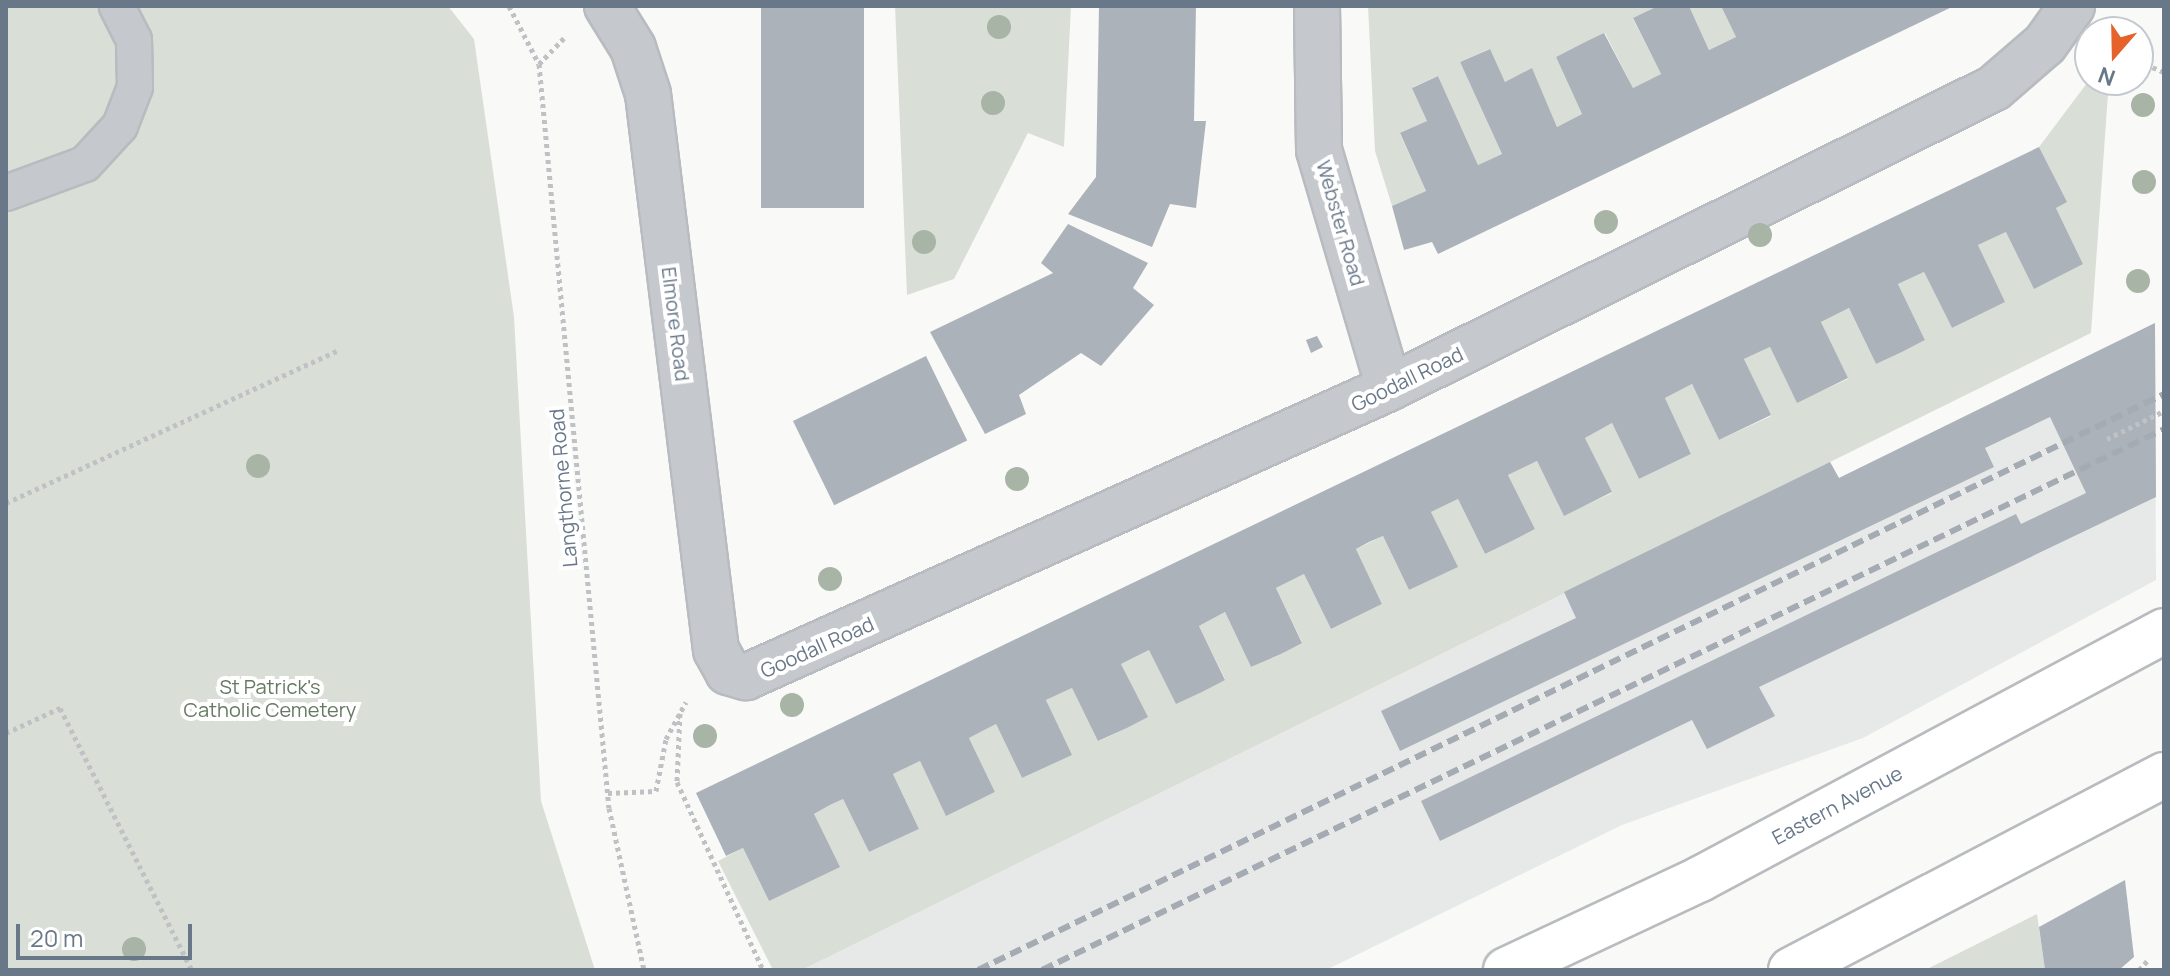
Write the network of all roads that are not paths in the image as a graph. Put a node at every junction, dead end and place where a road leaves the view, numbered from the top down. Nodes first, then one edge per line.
1 (117, 6) edge
2 (607, 6) edge
3 (1317, 6) edge
4 (2072, 6) edge
5 (6, 193) edge
6 (1389, 388) junction
7 (2164, 631) edge
8 (716, 650) joint
9 (2164, 775) edge
10 (1506, 970) edge
11 (1791, 970) edge

1 - 5 lane
2 - 8 street, Elmore Road
3 - 6 street, Webster Road
4 - 6 street, Goodall Road
6 - 8 street, Goodall Road
7 - 10 highway, Eastern Avenue
9 - 11 highway

